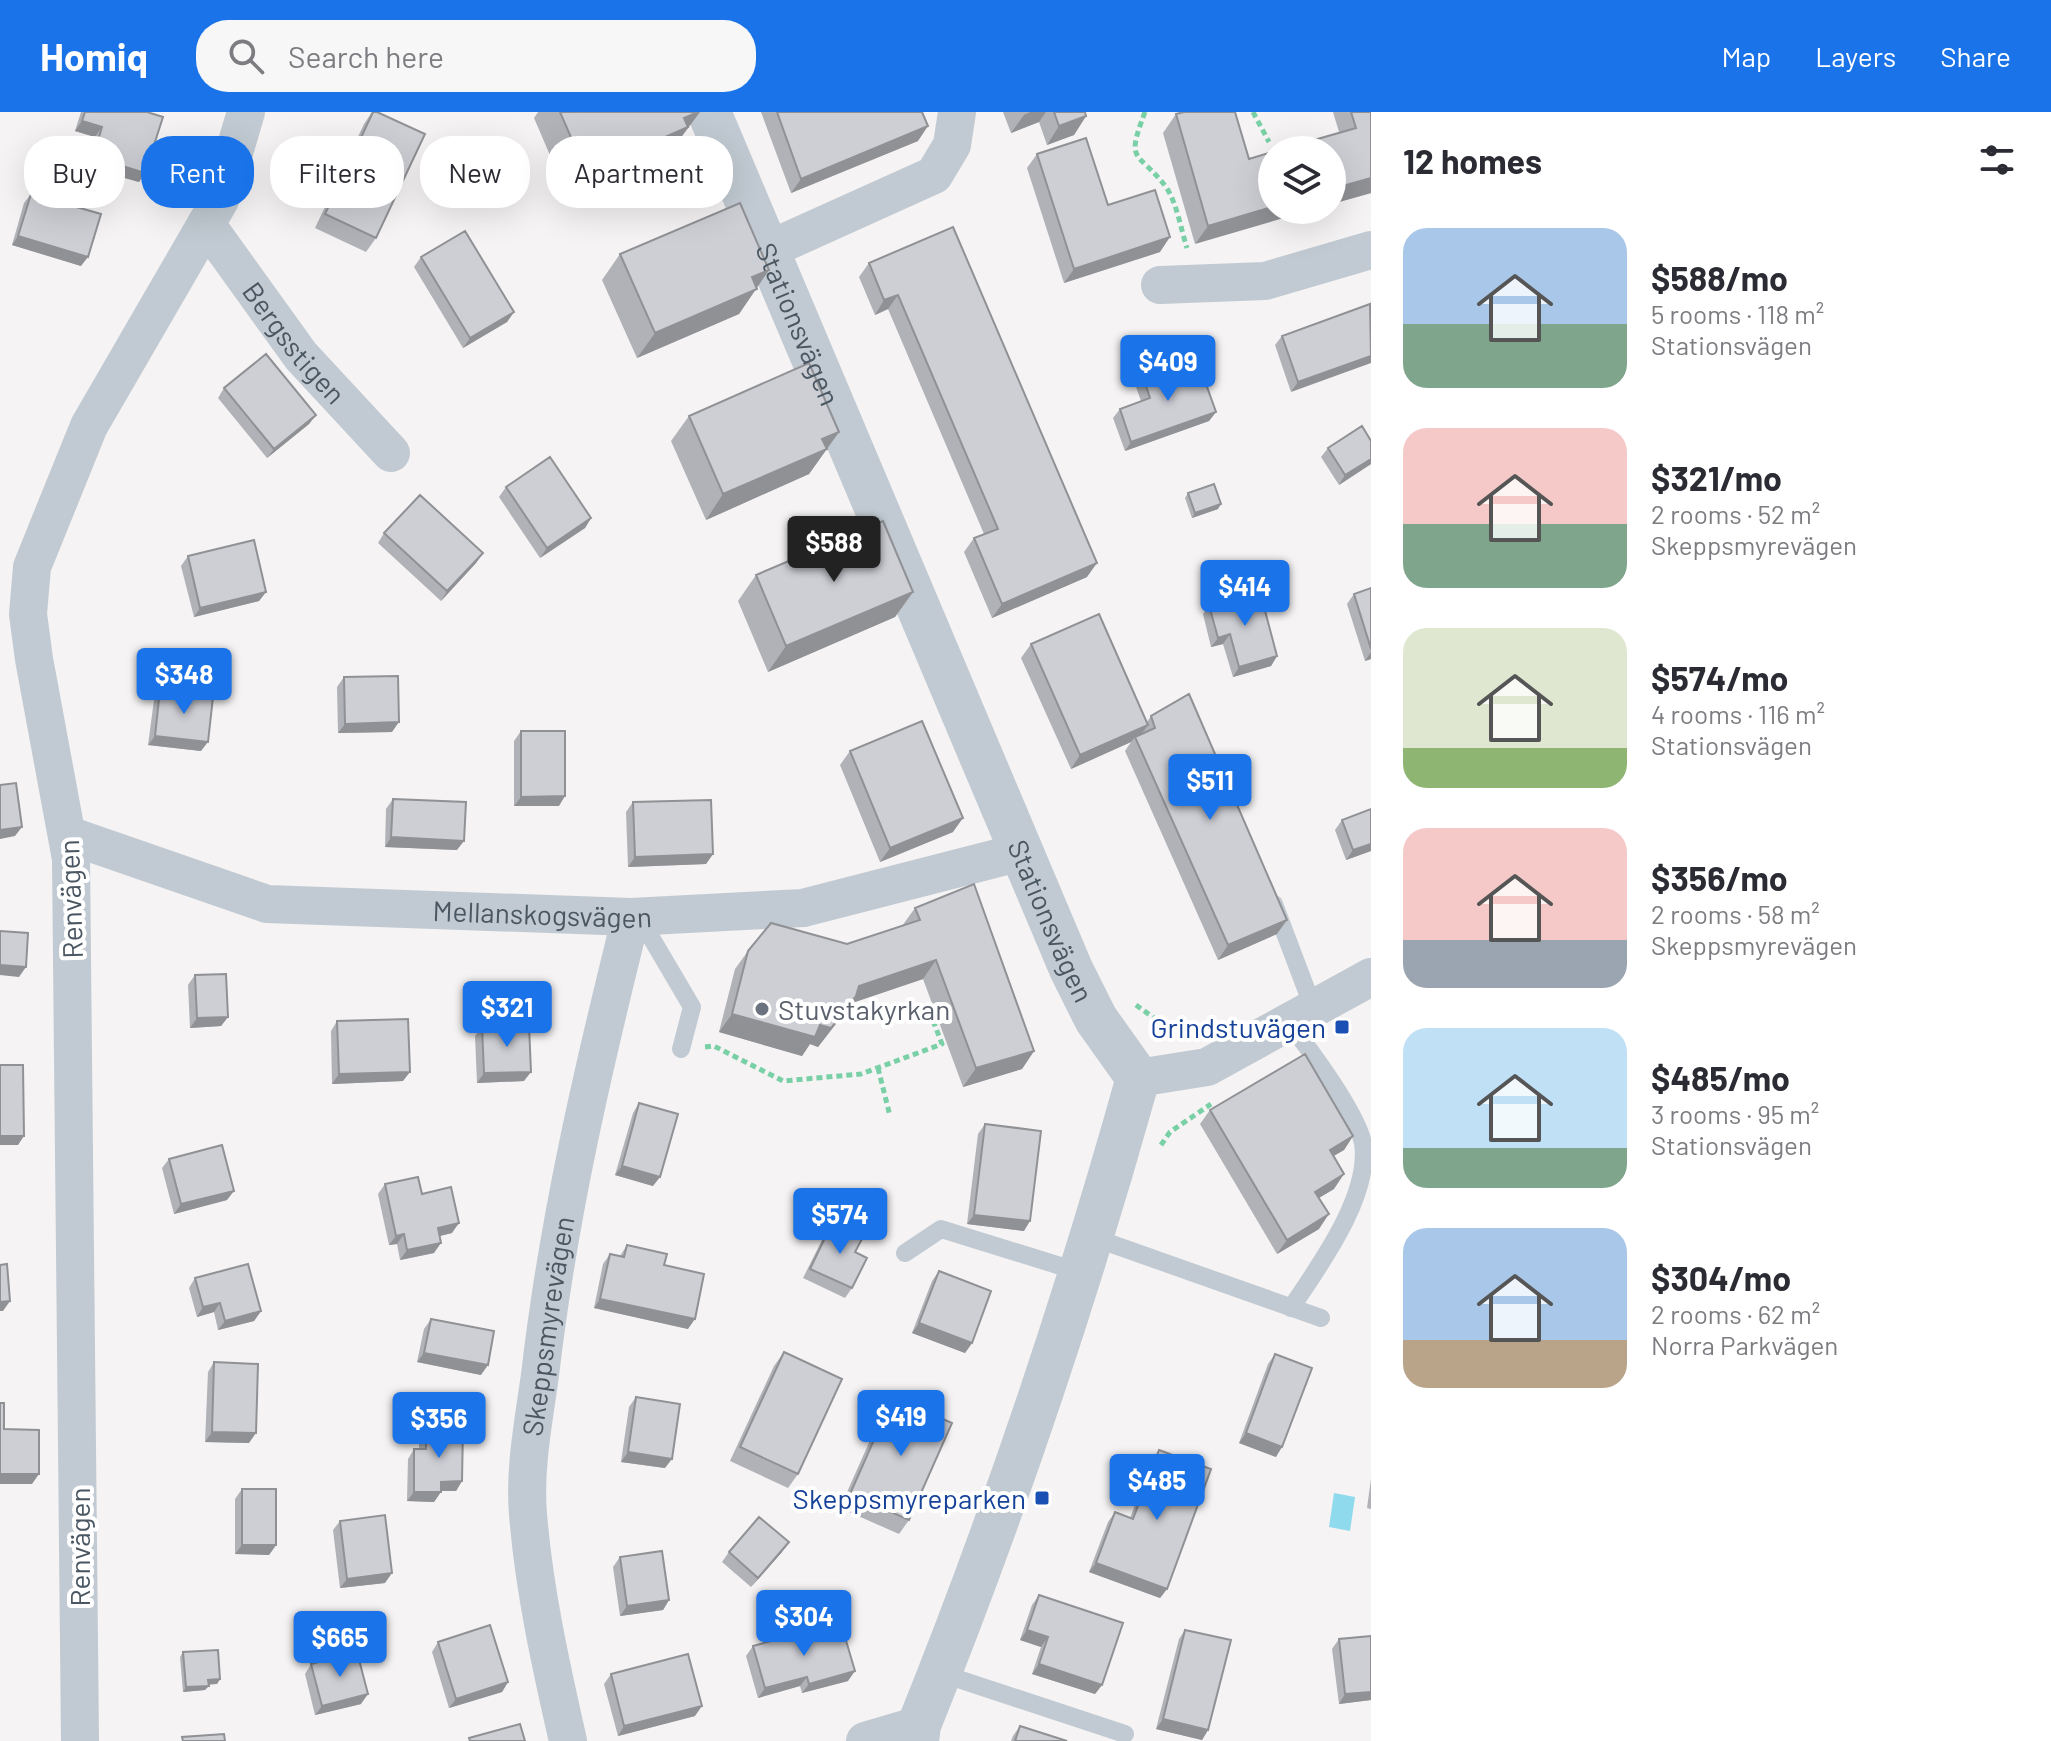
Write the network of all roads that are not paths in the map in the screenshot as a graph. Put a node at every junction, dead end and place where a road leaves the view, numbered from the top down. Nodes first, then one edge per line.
1 (246, 112) edge
2 (709, 112) edge
3 (957, 112) edge
4 (206, 224) junction
5 (768, 250) junction
6 (1371, 250) edge
7 (1160, 285) dead end
8 (391, 453) dead end
9 (68, 835) junction
10 (1021, 852) junction
11 (1264, 880) edge
12 (635, 917) junction
13 (1371, 977) edge
14 (1301, 1017) junction
15 (681, 1049) road end
16 (1138, 1078) junction
17 (905, 1253) dead end
18 (1086, 1254) junction
19 (1291, 1308) junction
20 (1321, 1318) dead end
21 (940, 1673) junction
22 (918, 1733) edge
23 (1125, 1734) dead end
24 (80, 1741) edge
25 (568, 1741) edge
26 (865, 1741) edge

1 - 4 street, Renvägen
2 - 5 street, Stationsvägen
3 - 5 street
4 - 8 street, Bergsstigen
4 - 9 street, Renvägen
5 - 10 street, Stationsvägen
6 - 7 street
9 - 12 street, Mellanskogsvägen
9 - 24 street, Renvägen
10 - 12 street, Mellanskogsvägen
10 - 16 street, Stationsvägen
11 - 14 lane
12 - 15 lane
12 - 25 street, Skeppsmyrevägen
13 - 14 street
14 - 16 street
14 - 19 lane
16 - 18 street
17 - 18 lane
18 - 19 lane
18 - 21 street
19 - 20 lane
21 - 22 street
21 - 23 lane
22 - 26 street

